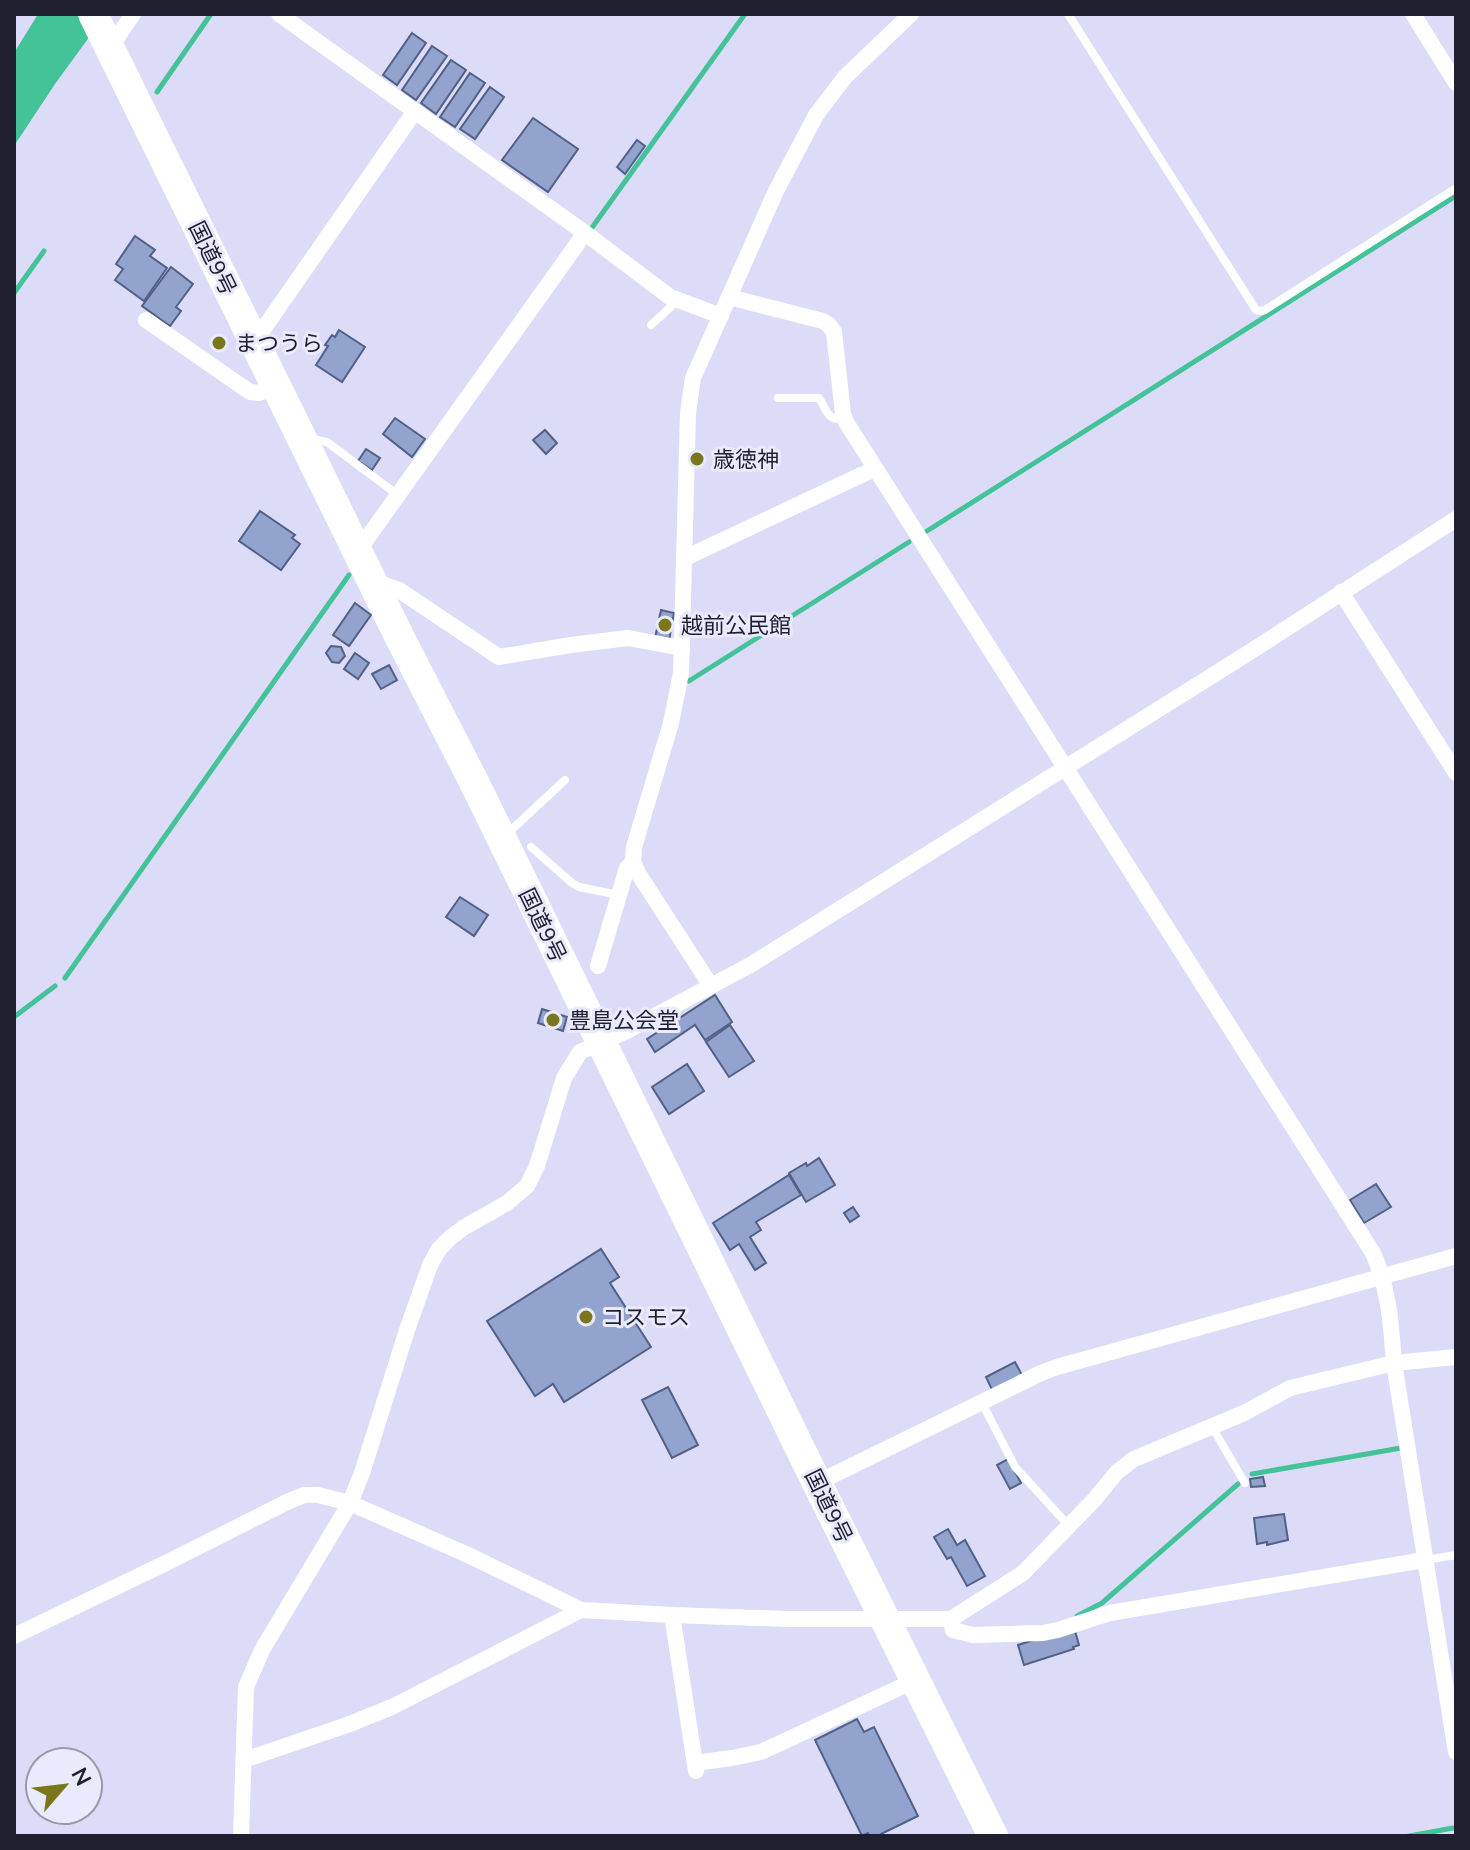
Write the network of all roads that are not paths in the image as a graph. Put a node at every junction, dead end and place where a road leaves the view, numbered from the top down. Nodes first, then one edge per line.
1 (133, 14) edge
2 (279, 14) edge
3 (911, 14) edge
4 (1068, 14) edge
5 (1413, 14) edge
6 (103, 34) edge
7 (1456, 83) edge
8 (415, 111) junction
9 (1456, 188) edge
10 (585, 233) junction
11 (729, 297) junction
12 (677, 301) junction
13 (721, 316) junction
14 (146, 320) dead end
15 (651, 325) dead end
16 (255, 341) junction
17 (276, 385) junction
18 (778, 398) dead end
19 (844, 419) junction
20 (305, 444) junction
21 (874, 469) junction
22 (398, 495) junction
23 (1456, 519) edge
24 (358, 551) junction
25 (685, 558) junction
26 (376, 588) junction
27 (1341, 592) junction
28 (682, 648) junction
29 (1064, 768) junction
30 (1456, 773) edge
31 (565, 780) dead end
32 (516, 844) junction
33 (633, 862) junction
34 (619, 895) junction
35 (598, 966) dead end
36 (711, 986) junction
37 (601, 1042) junction
38 (1456, 1256) edge
39 (1383, 1276) junction
40 (1456, 1357) edge
41 (1394, 1363) junction
42 (982, 1402) junction
43 (1212, 1427) junction
44 (817, 1483) junction
45 (1245, 1483) dead end
46 (350, 1503) junction
47 (1069, 1526) junction
48 (1456, 1555) edge
49 (1424, 1560) junction
50 (581, 1610) junction
51 (672, 1615) junction
52 (885, 1618) junction
53 (951, 1619) junction
54 (14, 1636) edge
55 (916, 1680) junction
56 (1456, 1752) edge
57 (244, 1760) junction
58 (241, 1836) edge
59 (993, 1836) edge

1 - 6 street
2 - 8 street
3 - 11 street
4 - 9 lane
5 - 7 street
6 - 16 highway, 国道9号
8 - 10 street
8 - 16 street
10 - 12 street
10 - 22 street
11 - 13 street
11 - 19 street
12 - 13 street
12 - 15 lane
13 - 25 street
14 - 17 street
16 - 17 highway, 国道9号
17 - 20 highway, 国道9号
18 - 19 lane
19 - 21 street
20 - 22 lane
20 - 24 highway, 国道9号
21 - 25 street
21 - 29 street
22 - 24 street
23 - 27 street
24 - 26 highway, 国道9号
25 - 28 street
26 - 28 street
26 - 32 highway, 国道9号
27 - 29 street
27 - 30 street
28 - 33 street
29 - 36 street
29 - 39 street
31 - 32 lane
32 - 34 lane
32 - 37 highway, 国道9号
33 - 34 street
33 - 36 street
34 - 35 street
36 - 37 street
37 - 44 highway, 国道9号
37 - 46 street
38 - 39 street
39 - 41 street
39 - 42 street
40 - 41 street
41 - 43 street
41 - 49 street
42 - 44 street
42 - 47 lane
43 - 45 lane
43 - 47 street
44 - 52 highway, 国道9号
46 - 50 street
46 - 54 street
46 - 57 street
47 - 53 street
48 - 49 lane
49 - 53 street
49 - 56 street
50 - 51 street
50 - 57 street
51 - 52 street
51 - 55 street
52 - 53 street
52 - 55 highway, 国道9号
55 - 59 highway, 国道9号
57 - 58 street

